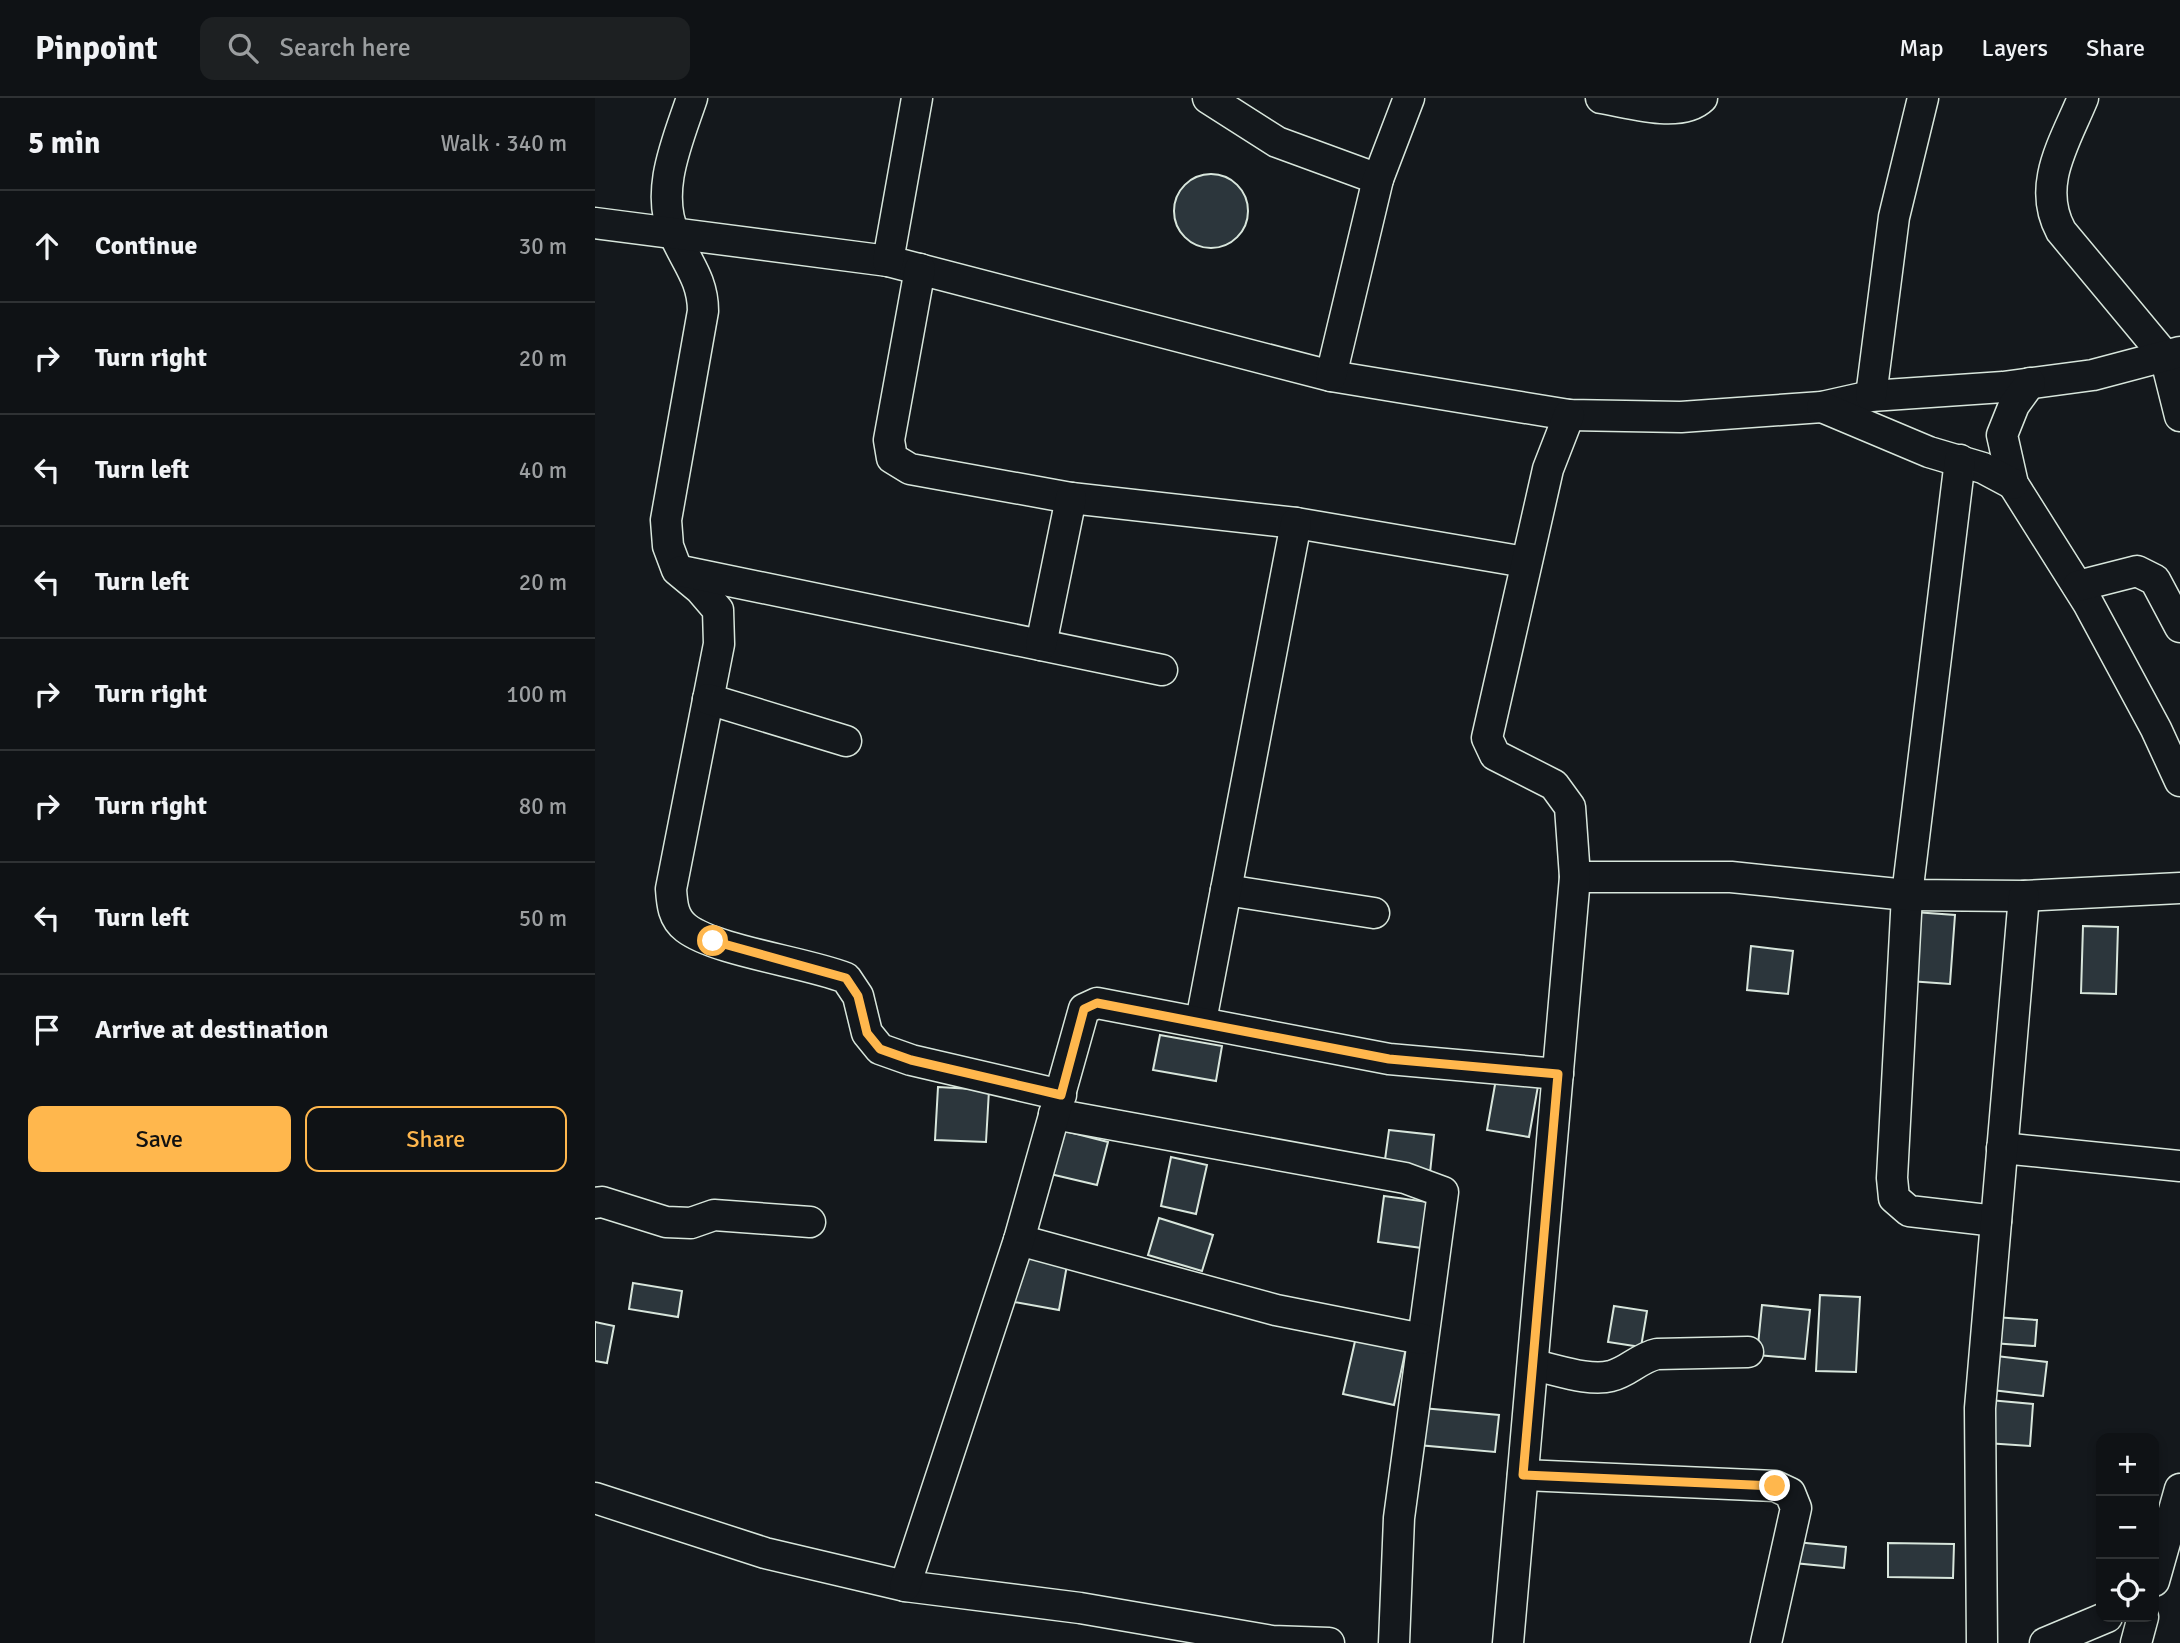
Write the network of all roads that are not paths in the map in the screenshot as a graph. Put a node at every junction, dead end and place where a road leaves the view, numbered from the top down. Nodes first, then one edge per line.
1 (692, 98) edge
2 (917, 98) edge
3 (1208, 98) edge
4 (1409, 98) edge
5 (1601, 98) edge
6 (1702, 98) edge
7 (1923, 98) edge
8 (2084, 98) edge
9 (1378, 179) junction
10 (595, 223) edge
11 (673, 233) junction
12 (888, 261) junction
13 (920, 269) junction
14 (2173, 354) edge
15 (1331, 376) junction
16 (2030, 383) junction
17 (1871, 396) junction
18 (1822, 407) junction
19 (1569, 415) junction
20 (2180, 416) edge
21 (1960, 460) junction
22 (2013, 484) junction
23 (1071, 498) junction
24 (1296, 523) junction
25 (1525, 562) junction
26 (677, 570) junction
27 (2078, 586) junction
28 (2180, 627) edge
29 (1041, 645) junction
30 (1162, 670) dead end
31 (708, 699) junction
32 (846, 741) dead end
33 (2180, 781) edge
34 (1575, 877) junction
35 (2180, 888) edge
36 (1226, 890) junction
37 (1907, 895) junction
38 (2024, 896) junction
39 (1374, 913) dead end
40 (1201, 1021) junction
41 (1558, 1074) junction
42 (1058, 1104) junction
43 (2002, 1148) junction
44 (2180, 1166) edge
45 (595, 1203) edge
46 (1996, 1221) junction
47 (810, 1222) dead end
48 (1019, 1240) junction
49 (1422, 1339) junction
50 (1748, 1352) dead end
51 (1533, 1365) junction
52 (1523, 1475) junction
53 (2180, 1489) edge
54 (595, 1498) edge
55 (2160, 1575) edge
56 (905, 1586) junction
57 (2096, 1622) edge
58 (2142, 1622) edge
59 (1272, 1642) edge
60 (1329, 1643) edge
61 (1394, 1643) edge
62 (1509, 1643) edge
63 (1766, 1643) edge
64 (1982, 1643) edge
65 (2045, 1643) edge
66 (2136, 1643) edge

1 - 11 street
2 - 12 street
3 - 9 street
4 - 9 street
5 - 6 street
7 - 17 street
8 - 14 street
9 - 15 street
10 - 11 street
11 - 12 street
11 - 26 street
12 - 13 street
13 - 15 street
13 - 23 street
14 - 16 street
14 - 20 street
15 - 19 street
16 - 17 street
16 - 22 street
17 - 18 street
18 - 19 street
18 - 21 street
19 - 25 street
21 - 22 street
21 - 37 street
22 - 27 street
23 - 24 street
23 - 29 street
24 - 25 street
24 - 36 street
25 - 34 street
26 - 29 street
26 - 31 street
27 - 28 street
27 - 33 street
29 - 30 street
31 - 32 street
31 - 42 street
34 - 37 street
34 - 41 street
35 - 38 street
36 - 39 street
36 - 40 street
37 - 38 street
37 - 46 street
38 - 43 street
40 - 41 street
40 - 42 street
41 - 51 street
42 - 48 street
42 - 49 street
43 - 44 street
43 - 46 street
45 - 47 street
46 - 64 street
48 - 49 street
48 - 56 street
49 - 61 street
50 - 51 street
51 - 52 street
52 - 62 street
52 - 63 street
53 - 55 street
54 - 56 street
56 - 59 street
57 - 65 street
58 - 66 street
59 - 60 street

